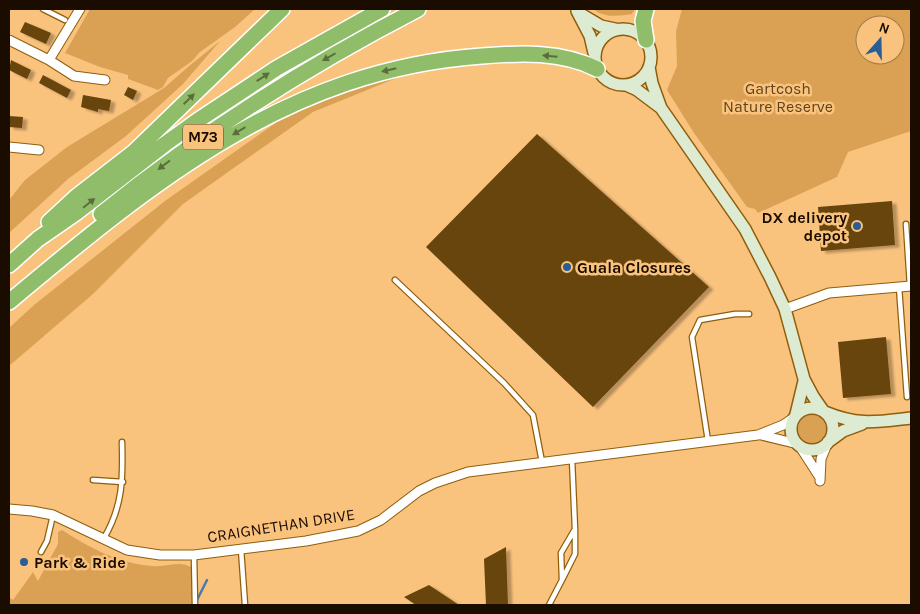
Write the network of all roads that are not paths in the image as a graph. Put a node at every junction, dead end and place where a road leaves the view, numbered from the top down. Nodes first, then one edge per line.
1 (42, 9) edge
2 (80, 9) edge
3 (282, 9) edge
4 (382, 9) edge
5 (418, 9) edge
6 (646, 9) edge
7 (575, 10) edge
8 (65, 20) dead end
9 (615, 30) junction
10 (9, 40) edge
11 (646, 40) junction
12 (49, 60) junction
13 (596, 62) junction
14 (649, 67) junction
15 (105, 80) dead end
16 (626, 85) junction
17 (661, 108) junction
18 (9, 147) edge
19 (39, 150) dead end
20 (906, 224) dead end
21 (9, 258) edge
22 (9, 265) edge
23 (395, 280) dead end
24 (911, 286) edge
25 (899, 287) junction
26 (9, 295) edge
27 (9, 302) edge
28 (785, 309) junction
29 (749, 314) dead end
30 (804, 379) junction
31 (907, 397) dead end
32 (824, 412) junction
33 (796, 416) junction
34 (911, 418) edge
35 (866, 423) junction
36 (758, 435) junction
37 (708, 441) junction
38 (122, 442) dead end
39 (827, 443) junction
40 (798, 444) junction
41 (572, 458) junction
42 (542, 462) junction
43 (93, 480) dead end
44 (123, 482) junction
45 (9, 509) edge
46 (53, 515) junction
47 (575, 529) junction
48 (104, 538) junction
49 (241, 549) junction
50 (41, 552) dead end
51 (194, 555) junction
52 (562, 580) junction
53 (195, 605) edge
54 (245, 605) edge
55 (549, 605) edge

1 - 8 lane
2 - 12 street
21 -> 3 highway
22 -> 4 highway, M73
5 -> 26 highway, M73
6 - 11 highway
7 - 9 street
7 - 13 street
9 - 11 street
9 - 13 street
10 - 12 street
11 - 14 street
12 - 15 street
13 - 16 street
13 -> 27 highway
14 - 16 street
14 - 17 street
16 - 17 street
17 - 28 street
18 - 19 street
20 - 24 lane
23 - 42 lane
24 - 25 street
25 - 28 street
25 - 31 lane
28 - 30 street
29 - 37 lane
30 - 32 street
30 - 33 street
32 - 33 street
32 - 35 street
32 - 39 street
33 - 36 street, CRAIGNETHAN DRIVE
33 - 40 street
34 - 35 street
35 - 39 street
36 - 37 street, CRAIGNETHAN DRIVE
36 - 40 street, CRAIGNETHAN DRIVE
37 - 41 street, CRAIGNETHAN DRIVE
38 - 44 lane
39 - 40 street
39 - 40 street
41 - 42 street, CRAIGNETHAN DRIVE
41 - 47 lane
42 - 49 street, CRAIGNETHAN DRIVE
43 - 44 lane
44 - 48 lane
45 - 46 street, CRAIGNETHAN DRIVE
46 - 48 street, CRAIGNETHAN DRIVE
46 - 50 lane
47 - 52 lane
47 - 52 lane
48 - 51 street, CRAIGNETHAN DRIVE
49 - 51 street, CRAIGNETHAN DRIVE
49 - 54 lane
51 - 53 lane
52 - 55 lane

